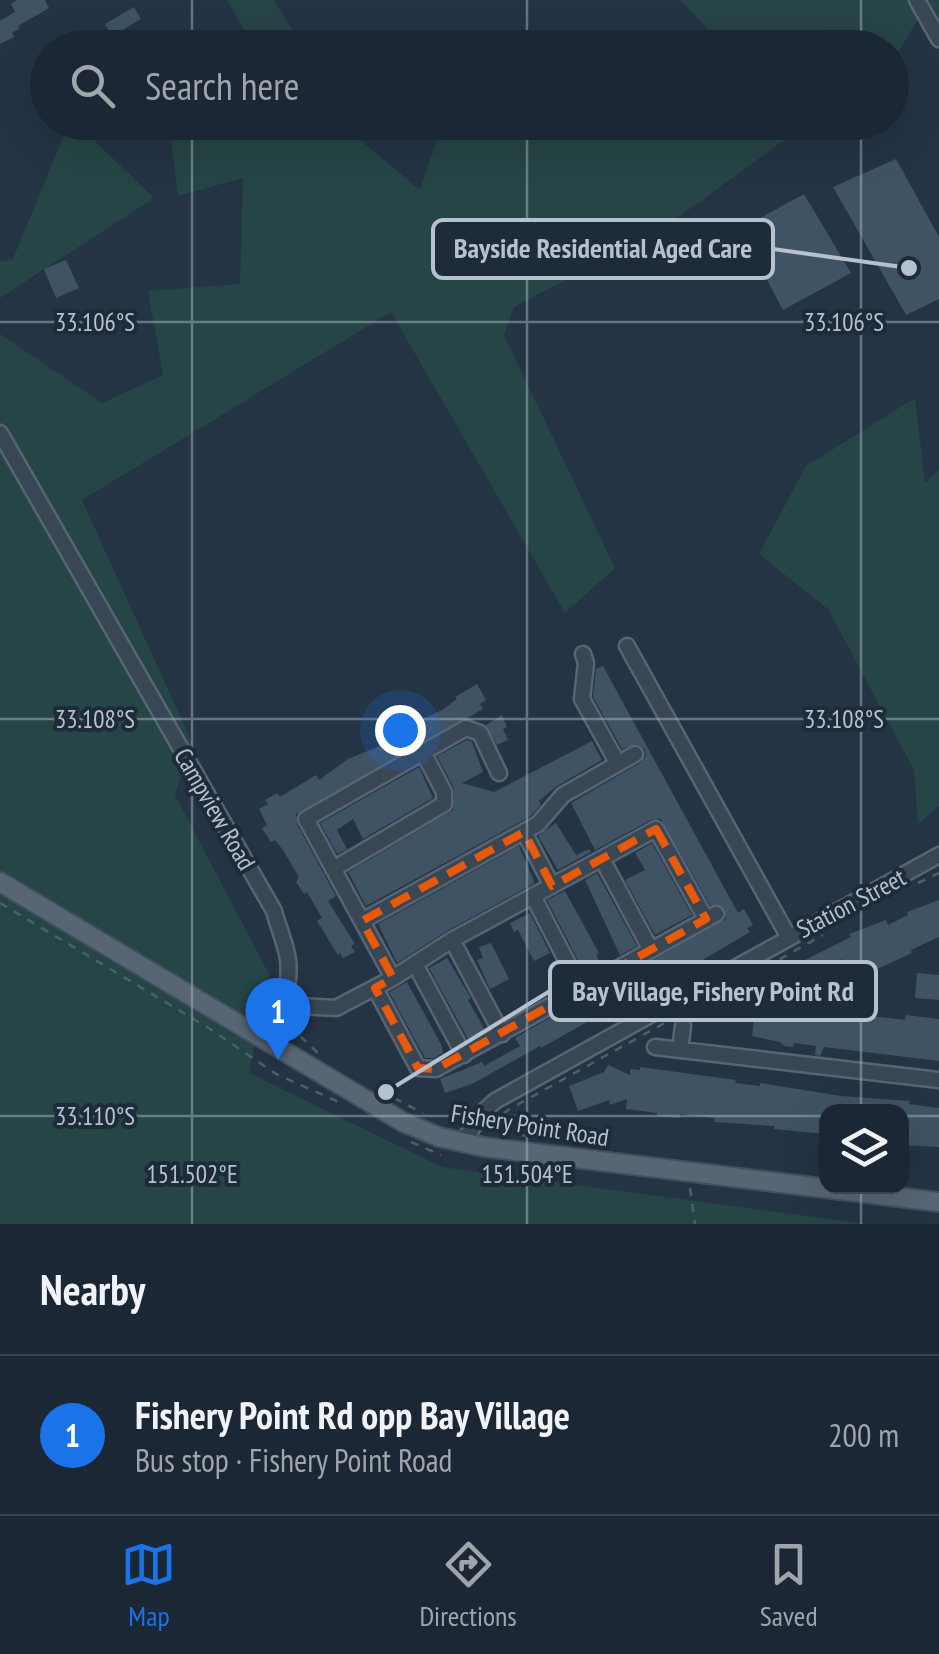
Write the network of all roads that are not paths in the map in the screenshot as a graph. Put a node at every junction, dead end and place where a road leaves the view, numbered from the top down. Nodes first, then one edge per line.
1 (917, 0) edge
2 (939, 39) edge
3 (0, 434) edge
4 (627, 646) dead end
5 (583, 654) dead end
6 (423, 752) junction
7 (634, 754) dead end
8 (618, 764) junction
9 (498, 773) dead end
10 (524, 832) junction
11 (939, 855) edge
12 (602, 859) junction
13 (333, 869) junction
14 (0, 882) edge
15 (552, 886) junction
16 (534, 898) junction
17 (362, 921) junction
18 (788, 936) junction
19 (452, 940) junction
20 (651, 950) junction
21 (415, 964) junction
22 (394, 978) junction
23 (375, 988) junction
24 (581, 990) junction
25 (282, 1005) junction
26 (689, 1023) road end
27 (502, 1034) junction
28 (262, 1037) junction
29 (656, 1047) dead end
30 (680, 1050) junction
31 (464, 1054) junction
32 (939, 1080) edge
33 (453, 1141) junction
34 (939, 1202) edge

1 - 2 street
3 - 25 street, Campview Road
4 - 18 street
5 - 8 street
6 - 9 street
6 - 13 street
6 - 13 street
7 - 8 street
8 - 10 street
10 - 15 street
10 - 17 street
11 - 18 street, Station Street
12 - 15 street
12 - 20 street
12 - 20 street
13 - 17 street
14 - 28 main road, Fishery Point Road
15 - 16 street
16 - 19 street
16 - 24 street
17 - 22 street
18 - 33 street, Station Street
19 - 21 street
19 - 27 street
20 - 24 street
21 - 22 street
21 - 31 street
22 - 23 street
23 - 25 street
23 - 31 street
24 - 27 street
25 - 28 street, Campview Road
26 - 30 street
27 - 31 street
28 - 33 main road, Fishery Point Road
29 - 30 street
30 - 32 street
33 - 34 main road, Fishery Point Road

